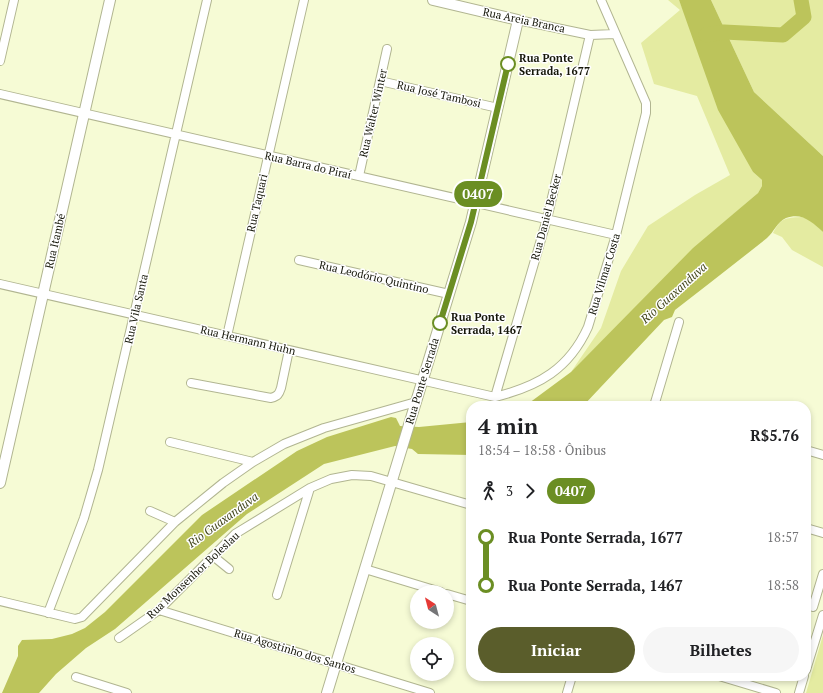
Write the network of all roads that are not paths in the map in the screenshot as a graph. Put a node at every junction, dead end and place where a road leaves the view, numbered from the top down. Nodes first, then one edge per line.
1 (14, 0) edge
2 (110, 0) edge
3 (207, 0) edge
4 (304, 0) edge
5 (433, 0) edge
6 (601, 0) edge
7 (518, 20) junction
8 (615, 34) junction
9 (590, 35) junction
10 (387, 49) dead end
11 (0, 61) edge
12 (380, 81) junction
13 (0, 94) edge
14 (498, 108) junction
15 (84, 114) junction
16 (176, 134) junction
17 (268, 156) junction
18 (359, 176) junction
19 (476, 203) junction
20 (547, 219) junction
21 (616, 235) junction
22 (299, 260) dead end
23 (0, 284) edge
24 (44, 294) junction
25 (449, 294) junction
26 (135, 315) junction
27 (679, 322) dead end
28 (227, 336) junction
29 (289, 350) junction
30 (422, 380) junction
31 (191, 383) dead end
32 (495, 397) junction
33 (656, 401) edge
34 (416, 402) junction
35 (170, 442) dead end
36 (811, 452) edge
37 (823, 456) edge
38 (253, 462) junction
39 (0, 482) edge
40 (391, 482) junction
41 (310, 488) junction
42 (466, 504) edge
43 (150, 511) dead end
44 (175, 522) junction
45 (811, 529) edge
46 (823, 533) edge
47 (213, 556) junction
48 (229, 569) dead end
49 (365, 569) junction
50 (823, 574) edge
51 (418, 585) edge
52 (277, 595) dead end
53 (454, 596) edge
54 (466, 600) edge
55 (0, 601) edge
56 (811, 604) edge
57 (811, 606) edge
58 (159, 610) junction
59 (823, 610) edge
60 (48, 613) junction
61 (823, 614) edge
62 (120, 638) dead end
63 (811, 654) edge
64 (336, 664) junction
65 (76, 678) dead end
66 (571, 681) edge
67 (736, 681) edge
68 (803, 681) edge
69 (127, 693) edge
70 (327, 693) edge
71 (430, 693) edge
72 (567, 693) edge
73 (776, 693) edge
74 (799, 693) edge

1 - 11 street
2 - 15 street, Rua Itambé
3 - 16 street, Rua Vila Santa
4 - 17 street, Rua Taquari
5 - 7 street, Rua Areia Branca
6 - 8 street
7 - 9 street, Rua Areia Branca
7 - 14 street, Rua Ponte Serrada
8 - 9 street, Rua Areia Branca
8 - 21 street, Rua Vilmar Costa
9 - 20 street, Rua Daniel Becker
10 - 12 street, Rua Walter Winter
12 - 14 street, Rua José Tambosi
12 - 18 street, Rua Walter Winter
13 - 15 street, Rua Barra do Piraí
14 - 19 street, Rua Ponte Serrada
15 - 16 street, Rua Barra do Piraí
15 - 24 street, Rua Itambé
16 - 17 street, Rua Barra do Piraí
16 - 26 street, Rua Vila Santa
17 - 18 street, Rua Barra do Piraí
17 - 28 street, Rua Taquari
18 - 19 street, Rua Barra do Piraí
19 - 20 street, Rua Barra do Piraí
19 - 25 street, Rua Ponte Serrada
20 - 21 street, Rua Barra do Piraí
20 - 32 street, Rua Daniel Becker
21 - 32 street, Rua Vilmar Costa
22 - 25 street, Rua Leodório Quintino
23 - 24 street, Rua Hermann Huhn
24 - 26 street, Rua Hermann Huhn
24 - 39 street, Rua Itambé
25 - 30 street, Rua Ponte Serrada
26 - 28 street, Rua Hermann Huhn
26 - 60 street, Rua Vila Santa
27 - 33 street
28 - 29 street, Rua Hermann Huhn
29 - 30 street, Rua Hermann Huhn
29 - 31 street
30 - 32 street, Rua Hermann Huhn
30 - 34 street, Rua Ponte Serrada
34 - 38 street
34 - 40 street, Rua Ponte Serrada
35 - 38 street
36 - 37 street
38 - 44 street
40 - 41 street, Rua Monsenhor Boleslau
40 - 42 street, Rua Monsenhor Boleslau
40 - 49 street, Rua Ponte Serrada
41 - 47 street, Rua Monsenhor Boleslau
41 - 52 street
43 - 44 street
44 - 60 street
45 - 46 street
47 - 48 street
47 - 58 street, Rua Monsenhor Boleslau
49 - 51 street
49 - 64 street, Rua Ponte Serrada
50 - 56 street
53 - 54 street
55 - 60 street
57 - 59 street
58 - 62 street, Rua Monsenhor Boleslau
58 - 64 street, Rua Agostinho dos Santos
61 - 63 street
64 - 70 street, Rua Ponte Serrada
64 - 71 street, Rua Agostinho dos Santos
65 - 69 street
66 - 72 street
67 - 73 street
68 - 74 street

